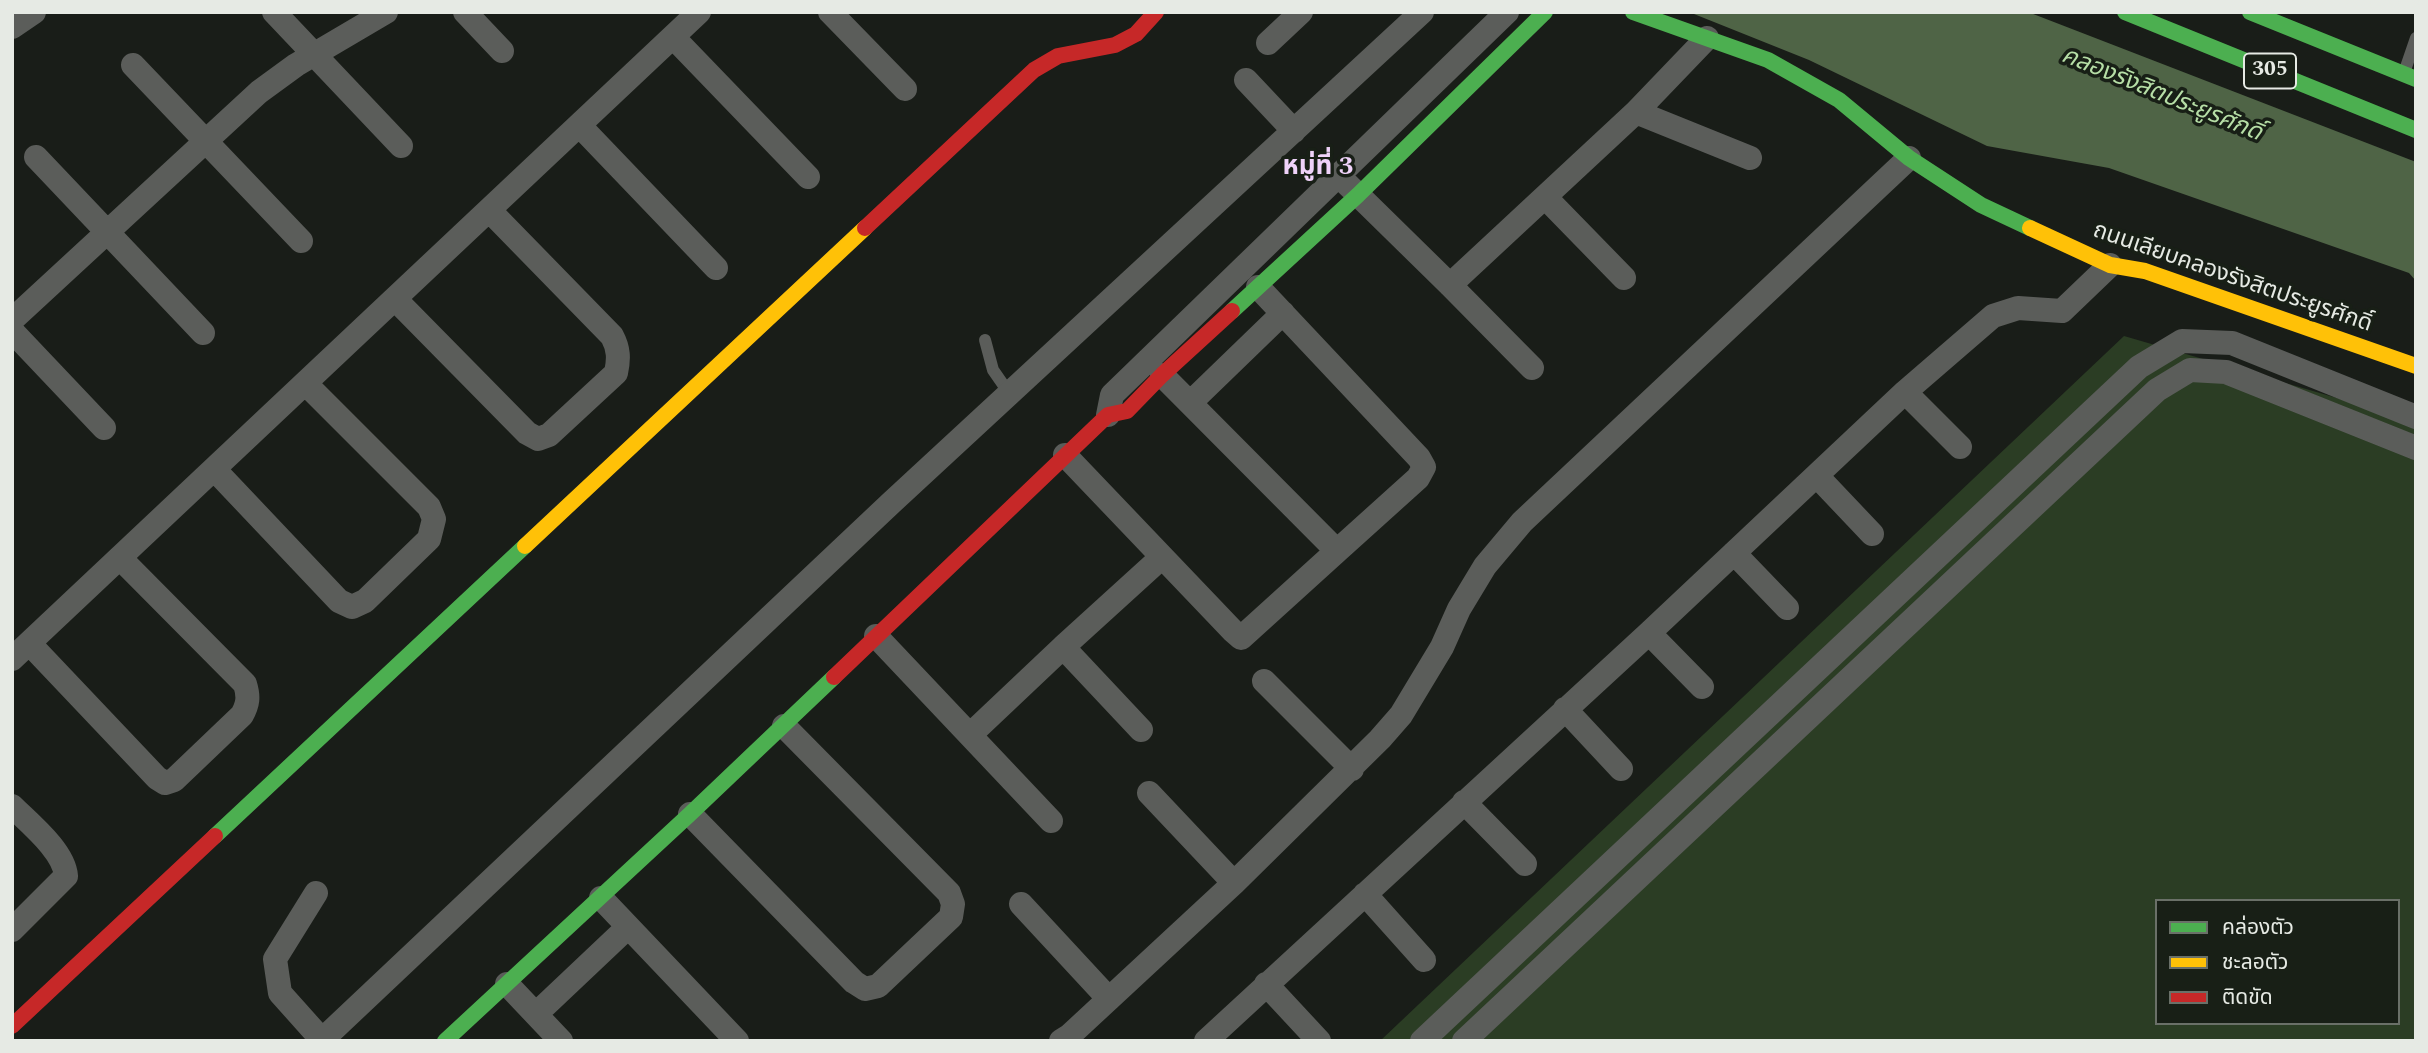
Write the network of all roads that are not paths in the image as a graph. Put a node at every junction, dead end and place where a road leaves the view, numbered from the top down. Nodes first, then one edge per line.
1 (34, 12) edge
2 (274, 12) edge
3 (386, 12) edge
4 (465, 12) edge
5 (699, 12) edge
6 (830, 12) edge
7 (1156, 12) edge
8 (1301, 12) edge
9 (1422, 12) edge
10 (1507, 12) edge
11 (1545, 12) edge
12 (1633, 12) edge
13 (2125, 12) edge
14 (2262, 14) edge
15 (12, 27) edge
16 (673, 37) junction
17 (1707, 38) junction
18 (2416, 38) edge
19 (1268, 43) dead end
20 (502, 51) dead end
21 (314, 55) junction
22 (133, 65) dead end
23 (2410, 76) edge
24 (1246, 80) dead end
25 (905, 89) dead end
26 (1636, 111) junction
27 (580, 126) junction
28 (2416, 130) edge
29 (1294, 131) junction
30 (205, 140) junction
31 (401, 146) dead end
32 (36, 156) dead end
33 (1750, 158) dead end
34 (1909, 158) junction
35 (1338, 175) junction
36 (808, 177) dead end
37 (1358, 195) junction
38 (1546, 198) junction
39 (490, 211) junction
40 (107, 232) junction
41 (301, 242) dead end
42 (2110, 265) junction
43 (716, 268) dead end
44 (1624, 278) dead end
45 (1450, 285) junction
46 (1258, 287) junction
47 (396, 300) junction
48 (1283, 313) junction
49 (12, 320) edge
50 (12, 331) edge
51 (203, 333) dead end
52 (985, 340) dead end
53 (2416, 366) edge
54 (1532, 368) dead end
55 (1162, 375) junction
56 (306, 384) junction
57 (1905, 392) junction
58 (1009, 393) junction
59 (1190, 404) junction
60 (1108, 415) junction
61 (2416, 417) edge
62 (104, 428) dead end
63 (1960, 447) dead end
64 (2416, 448) edge
65 (1065, 455) junction
66 (214, 469) junction
67 (1817, 476) junction
68 (1968, 530) junction
69 (1872, 534) dead end
70 (1337, 551) junction
71 (1987, 551) junction
72 (1734, 553) junction
73 (1162, 556) junction
74 (120, 558) junction
75 (1787, 608) dead end
76 (1649, 633) junction
77 (876, 636) junction
78 (1063, 647) junction
79 (21, 651) edge
80 (1264, 681) dead end
81 (1702, 687) dead end
82 (1565, 709) junction
83 (784, 726) junction
84 (1140, 730) dead end
85 (971, 734) junction
86 (1352, 769) junction
87 (1621, 769) dead end
88 (1149, 793) dead end
89 (1679, 799) junction
90 (1464, 802) junction
91 (12, 806) edge
92 (691, 814) junction
93 (1698, 819) junction
94 (1051, 821) dead end
95 (1525, 864) dead end
96 (1234, 883) junction
97 (316, 893) dead end
98 (1365, 894) junction
99 (601, 898) junction
100 (1021, 904) dead end
101 (628, 927) junction
102 (12, 930) edge
103 (1424, 960) dead end
104 (507, 984) junction
105 (1266, 984) junction
106 (1109, 999) junction
107 (536, 1014) junction
108 (12, 1026) edge
109 (321, 1040) edge
110 (445, 1041) edge
111 (561, 1041) edge
112 (737, 1041) edge
113 (1061, 1041) edge
114 (1206, 1041) edge
115 (1319, 1041) edge
116 (1422, 1041) edge
117 (1464, 1041) edge

1 - 15 street
2 - 21 street
3 - 21 street
4 - 20 street
5 - 16 street
6 - 25 street
7 - 108 street
8 - 19 street
9 - 29 street
10 - 35 street
11 - 37 street
12 - 17 street, ถนนเลียบคลองรังสิตประยูรศักดิ์
13 - 28 street, 305
14 - 23 street, 305
16 - 27 street
16 - 36 street
17 - 26 street
17 - 34 street, ถนนเลียบคลองรังสิตประยูรศักดิ์
18 - 23 lane
21 - 30 street
21 - 31 street
22 - 30 street
24 - 29 street
26 - 33 street
26 - 38 street
27 - 39 street
27 - 43 street
29 - 58 street
30 - 40 street
30 - 41 street
32 - 40 street
34 - 42 street, ถนนเลียบคลองรังสิตประยูรศักดิ์
34 - 86 street
35 - 37 street
35 - 60 street
37 - 45 street
37 - 46 street
38 - 44 street
38 - 45 street
39 - 47 street
39 - 47 street
40 - 49 street
40 - 51 street
42 - 53 street, ถนนเลียบคลองรังสิตประยูรศักดิ์
42 - 57 street
45 - 54 street
46 - 48 street
46 - 55 street
47 - 56 street
48 - 59 street
48 - 70 street
50 - 62 street
52 - 58 lane
55 - 59 street
55 - 60 street
56 - 66 street
56 - 66 street
57 - 63 street
57 - 67 street
58 - 109 street
59 - 70 street
60 - 65 street
61 - 68 street
64 - 71 street
65 - 73 street
65 - 77 street
66 - 74 street
67 - 69 street
67 - 72 street
68 - 71 street
68 - 89 street
70 - 73 street
71 - 93 street
72 - 75 street
72 - 76 street
73 - 78 street
74 - 79 street
74 - 79 street
76 - 81 street
76 - 82 street
77 - 83 street
77 - 85 street
78 - 84 street
78 - 85 street
80 - 86 street
82 - 87 street
82 - 90 street
83 - 92 street
83 - 92 street
85 - 94 street
86 - 96 street
88 - 96 street
89 - 93 street
89 - 116 street
90 - 95 street
90 - 98 street
91 - 102 street
92 - 99 street
93 - 117 street
96 - 106 street
97 - 109 street
98 - 103 street
98 - 105 street
99 - 101 street
99 - 104 street
100 - 106 street
101 - 107 street
101 - 112 street
104 - 107 street
104 - 110 street
105 - 114 street
105 - 115 street
106 - 113 street
107 - 111 street

